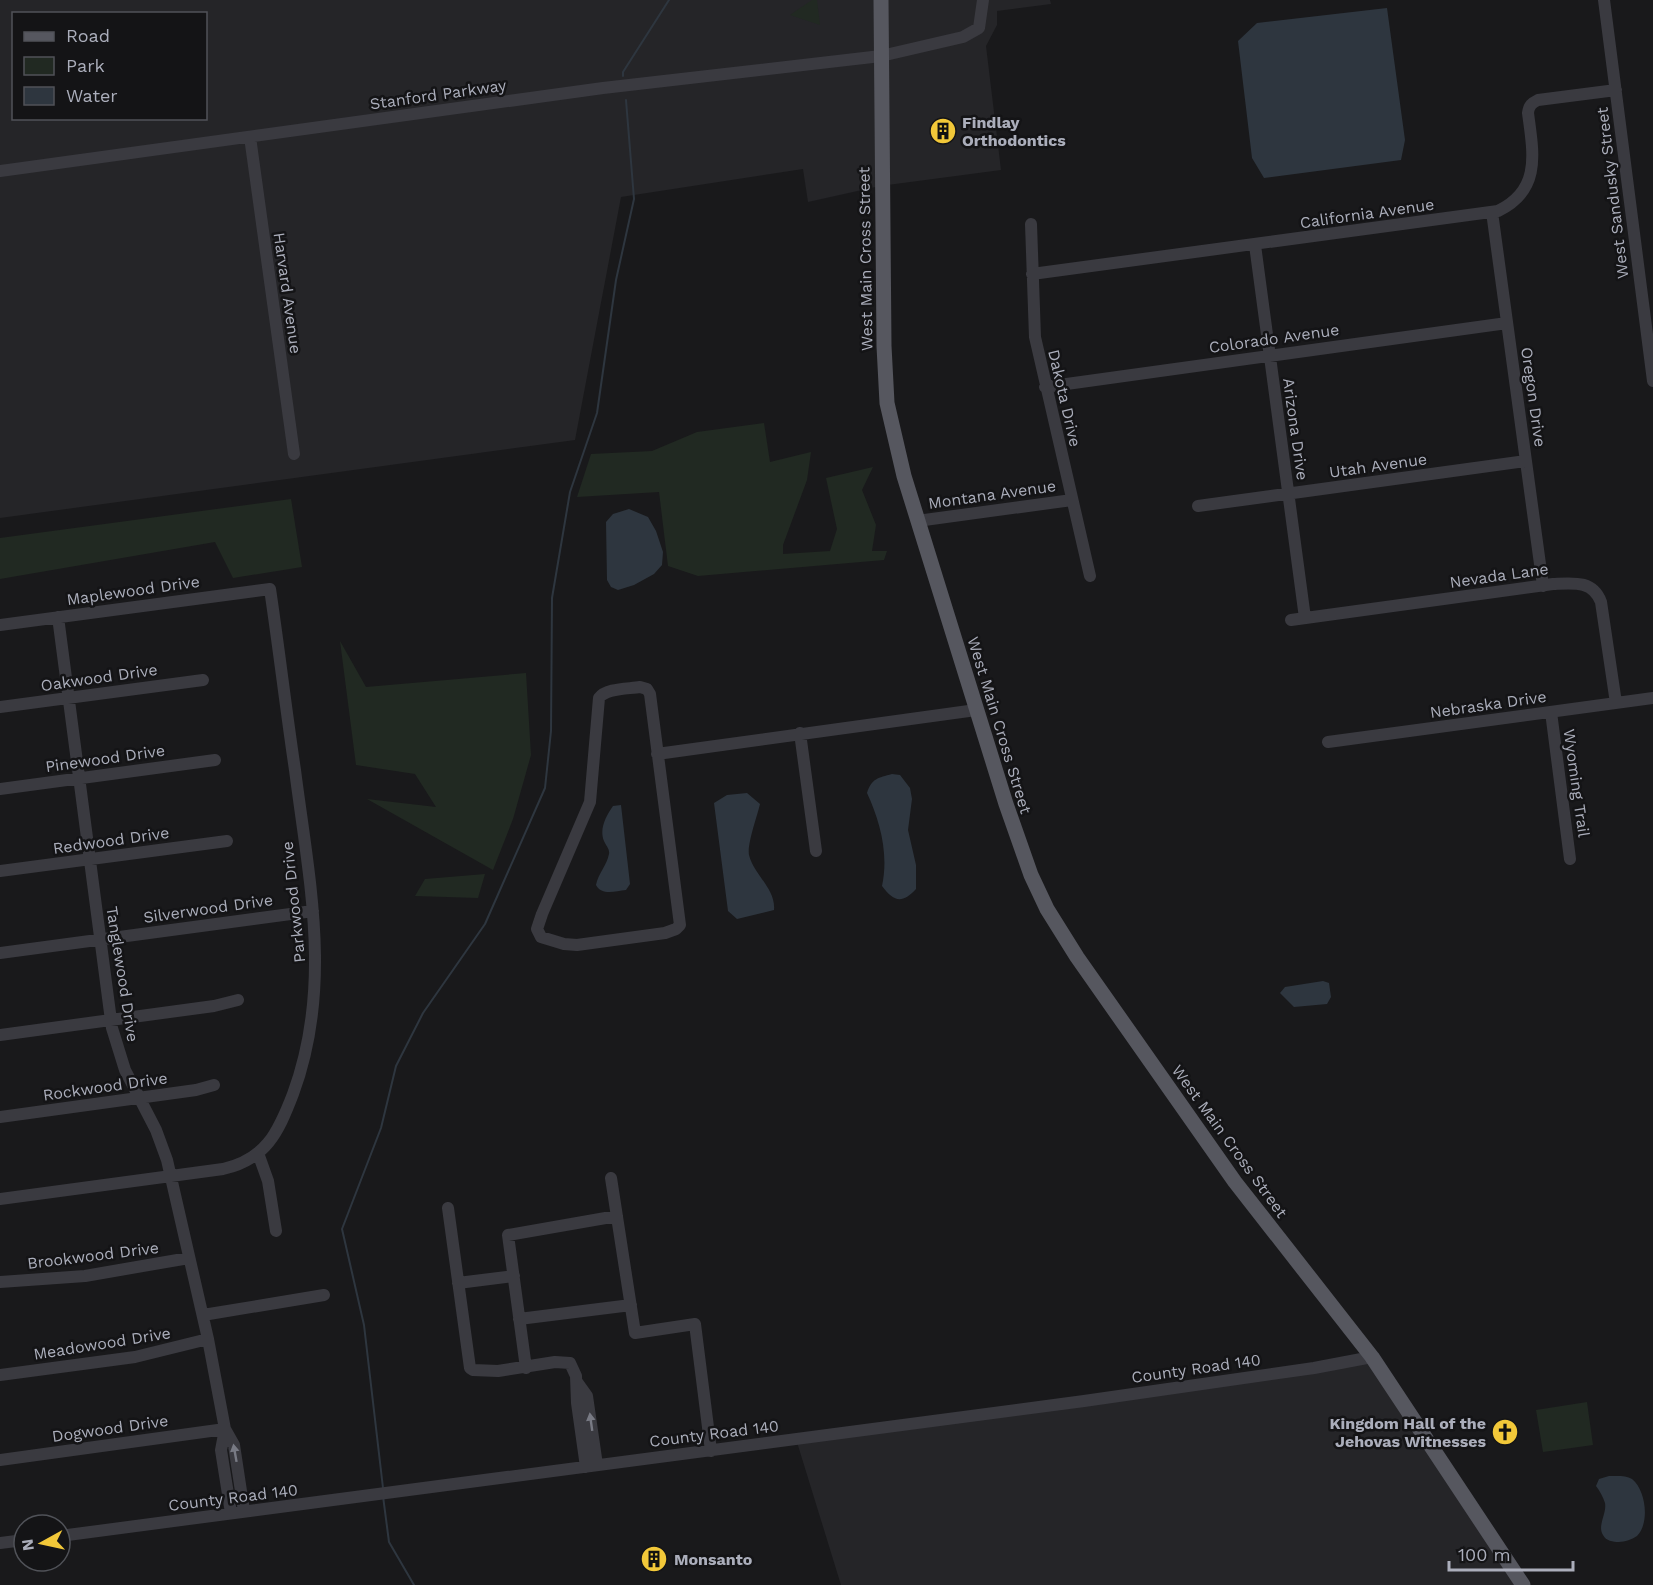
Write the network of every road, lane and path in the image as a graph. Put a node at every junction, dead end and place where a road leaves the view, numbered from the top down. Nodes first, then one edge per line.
1 (881, 0) edge
2 (983, 0) edge
3 (1604, 0) edge
4 (881, 56) junction
5 (1616, 90) junction
6 (250, 136) junction
7 (0, 171) edge
8 (1492, 212) junction
9 (1030, 224) dead end
10 (1255, 245) junction
11 (1032, 274) junction
12 (1648, 304) edge
13 (1507, 323) junction
14 (1270, 356) junction
15 (1653, 381) edge
16 (1045, 387) junction
17 (294, 454) dead end
18 (1526, 461) junction
19 (1288, 493) junction
20 (1072, 500) junction
21 (1198, 506) dead end
22 (917, 520) junction
23 (1090, 576) dead end
24 (1543, 586) junction
25 (270, 589) joint
26 (58, 617) junction
27 (1305, 618) junction
28 (1291, 620) dead end
29 (0, 625) edge
30 (202, 680) dead end
31 (68, 698) junction
32 (1653, 698) edge
33 (1616, 703) junction
34 (0, 707) edge
35 (976, 710) junction
36 (1551, 712) junction
37 (800, 733) junction
38 (1328, 742) dead end
39 (657, 754) junction
40 (215, 760) dead end
41 (79, 778) junction
42 (0, 789) edge
43 (227, 841) dead end
44 (816, 851) dead end
45 (90, 859) junction
46 (1570, 859) dead end
47 (0, 871) edge
48 (313, 911) junction
49 (100, 939) junction
50 (0, 953) edge
51 (238, 1000) dead end
52 (111, 1020) junction
53 (0, 1035) edge
54 (214, 1085) dead end
55 (139, 1098) junction
56 (0, 1117) edge
57 (258, 1153) junction
58 (171, 1176) junction
59 (611, 1178) dead end
60 (0, 1199) edge
61 (448, 1208) dead end
62 (617, 1216) junction
63 (276, 1231) dead end
64 (189, 1258) junction
65 (514, 1276) junction
66 (0, 1282) edge
67 (458, 1283) junction
68 (324, 1295) dead end
69 (631, 1305) junction
70 (203, 1315) junction
71 (519, 1319) junction
72 (208, 1339) junction
73 (1372, 1357) junction
74 (526, 1368) junction
75 (0, 1375) edge
76 (225, 1430) junction
77 (711, 1451) junction
78 (0, 1460) edge
79 (592, 1466) junction
80 (238, 1512) junction
81 (72, 1534) edge
82 (1522, 1585) edge

1 - 4 main road, West Main Cross Street
2 - 4 street, Stanford Parkway
3 - 5 street, West Sandusky Street
4 - 6 street, Stanford Parkway
4 - 22 main road, West Main Cross Street
5 - 8 street, California Avenue
5 - 12 street, West Sandusky Street
6 - 7 street, Stanford Parkway
6 - 17 street, Harvard Avenue
8 - 10 street, California Avenue
8 - 13 street, Oregon Drive
9 - 11 street, Dakota Drive
10 - 11 street, California Avenue
10 - 14 street, Arizona Drive
11 - 16 street, Dakota Drive
12 - 15 street, West Sandusky Street
13 - 14 street, Colorado Avenue
13 - 18 street, Oregon Drive
14 - 16 street, Colorado Avenue
14 - 19 street, Arizona Drive
16 - 20 street, Dakota Drive
18 - 19 street, Utah Avenue
18 - 24 street, Oregon Drive
19 - 21 street, Utah Avenue
19 - 27 street, Arizona Drive
20 - 22 street, Montana Avenue
20 - 23 street, Dakota Drive
22 - 35 main road, West Main Cross Street
24 - 27 street, Nevada Lane
24 - 33 street, Nevada Lane
25 - 26 street, Maplewood Drive
25 - 48 street, Parkwood Drive
26 - 29 street, Maplewood Drive
26 - 31 street, Tanglewood Drive
27 - 28 street, Nevada Lane
30 - 31 street, Oakwood Drive
31 - 34 street, Oakwood Drive
31 - 41 street, Tanglewood Drive
32 - 33 street, Nebraska Drive
33 - 36 street, Nebraska Drive
35 - 37 street
35 - 73 main road, West Main Cross Street
36 - 38 street, Nebraska Drive
36 - 46 street, Wyoming Trail
37 - 39 street
37 - 44 street
39 - 39 street
40 - 41 street, Pinewood Drive
41 - 42 street, Pinewood Drive
41 - 45 street, Tanglewood Drive
43 - 45 street, Redwood Drive
45 - 47 street, Redwood Drive
45 - 49 street, Tanglewood Drive
48 - 49 street, Silverwood Drive
48 - 57 street, Parkwood Drive
49 - 50 street, Silverwood Drive
49 - 52 street, Tanglewood Drive
51 - 52 street
52 - 53 street
52 - 55 street, Tanglewood Drive
54 - 55 street, Rockwood Drive
55 - 56 street, Rockwood Drive
55 - 58 street, Tanglewood Drive
57 - 58 street, Parkwood Drive
57 - 63 street
58 - 60 street, Parkwood Drive
58 - 64 street, Tanglewood Drive
59 - 62 street
61 - 67 street
62 - 65 street
62 - 69 street
64 - 66 street, Brookwood Drive
64 - 70 street, Tanglewood Drive
65 - 67 street
65 - 71 street
67 - 74 street
68 - 70 street
69 - 71 street
69 - 77 street
70 - 72 street, Tanglewood Drive
71 - 74 street
72 - 75 street, Meadowood Drive
72 - 76 street, Tanglewood Drive
73 - 77 street, County Road 140
73 - 82 main road, West Main Cross Street
74 - 79 street
76 - 78 street, Dogwood Drive
76 - 80 street, Tanglewood Drive
77 - 79 street, County Road 140
79 - 80 street, County Road 140
80 - 81 street, County Road 140

